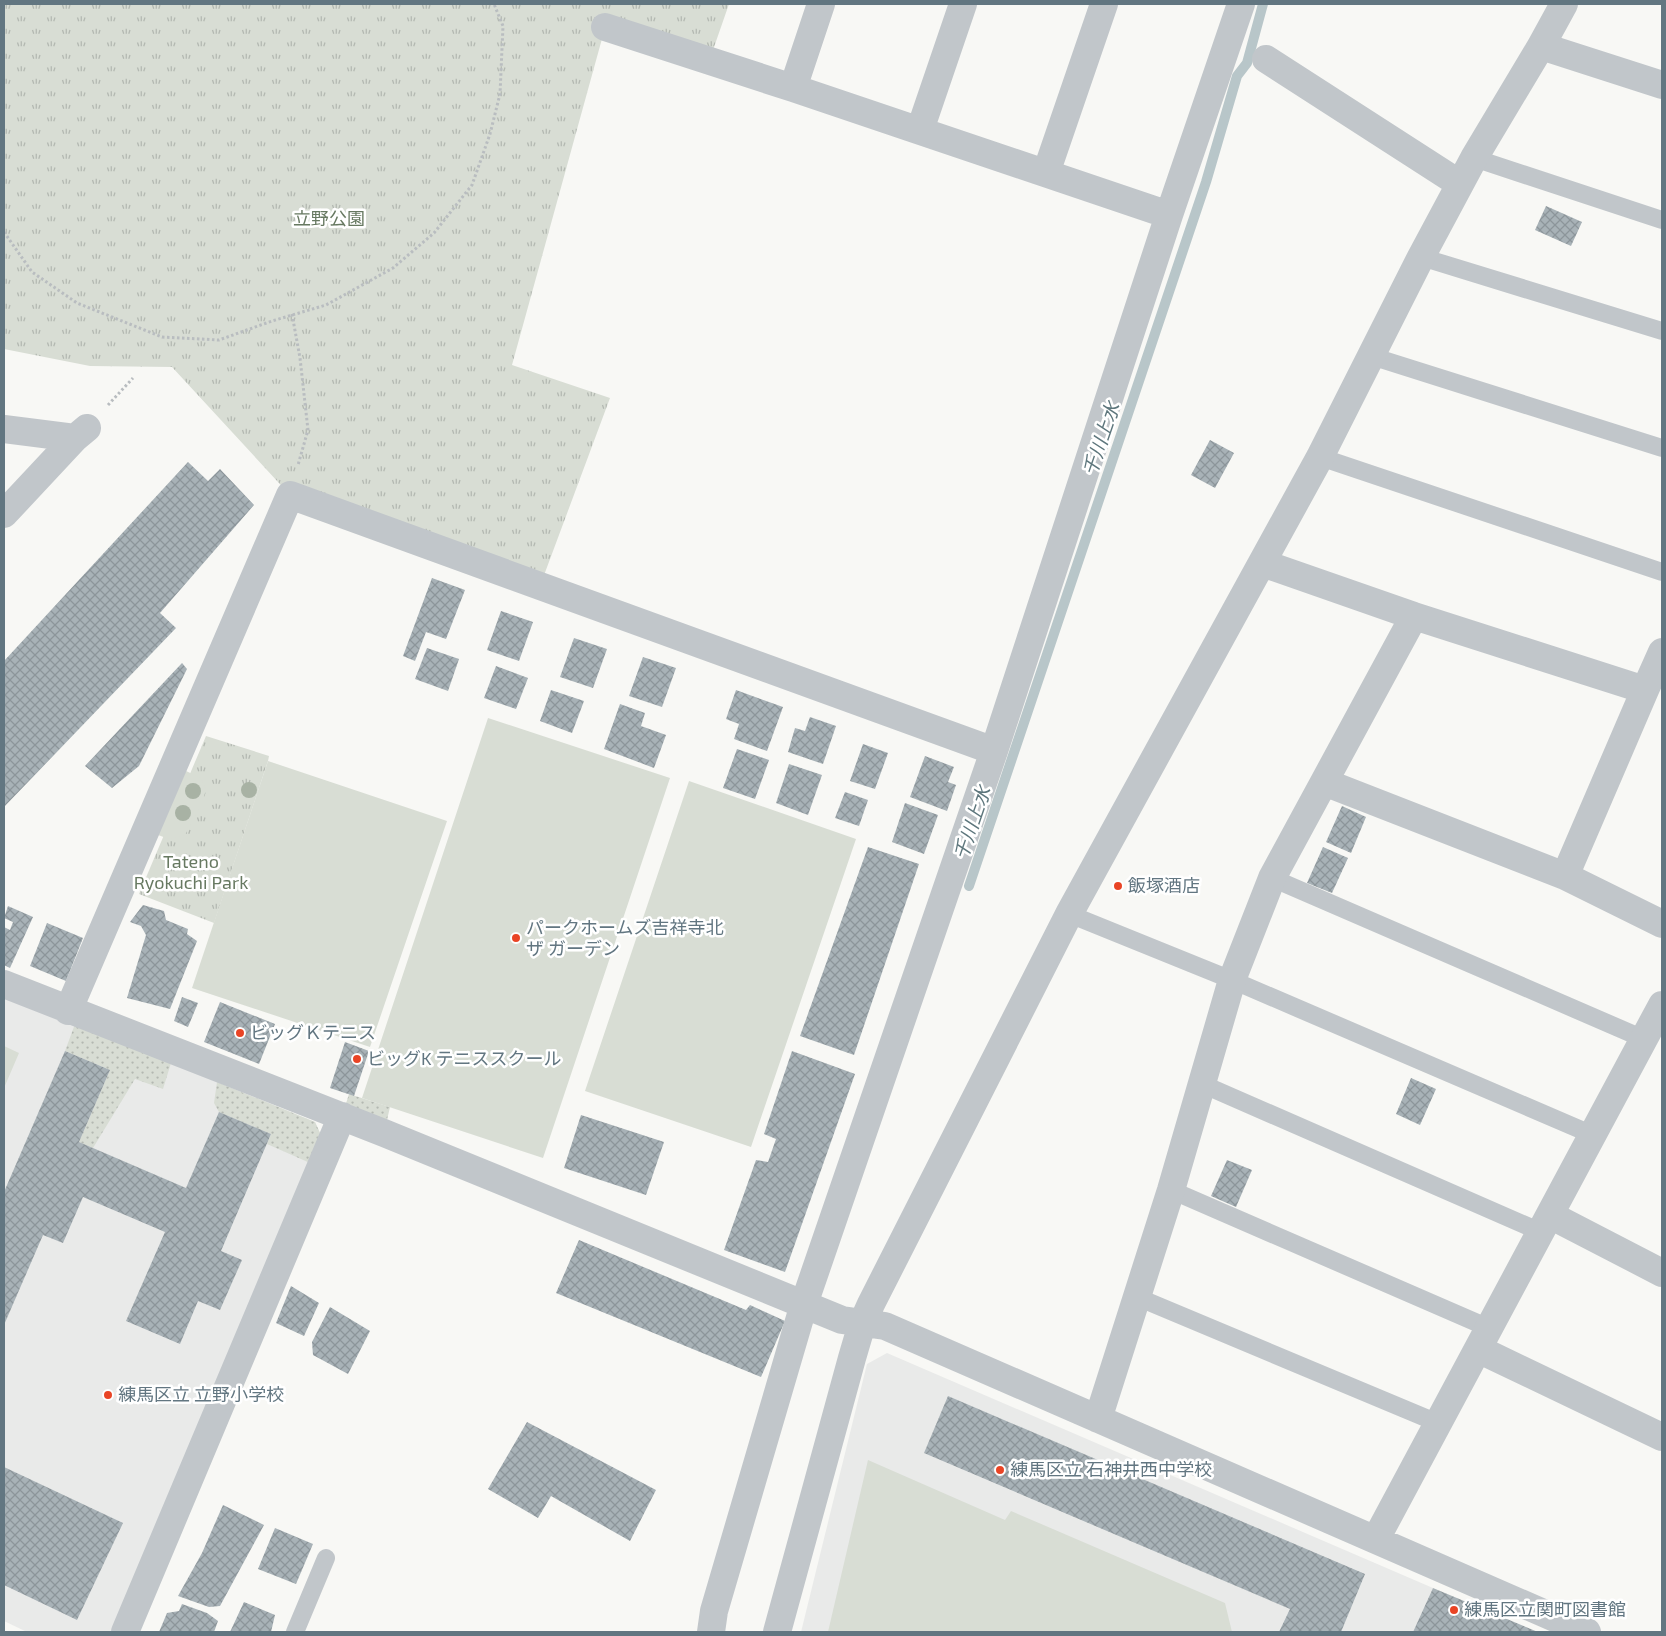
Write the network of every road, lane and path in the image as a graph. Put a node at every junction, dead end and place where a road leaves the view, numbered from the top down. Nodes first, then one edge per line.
1 (494, 4) edge
2 (821, 4) edge
3 (963, 4) edge
4 (1104, 4) edge
5 (1241, 4) edge
6 (1564, 4) edge
7 (605, 27) dead end
8 (1542, 46) junction
9 (1266, 59) dead end
10 (1662, 85) edge
11 (793, 88) junction
12 (920, 130) junction
13 (1474, 158) junction
14 (1046, 174) junction
15 (1460, 184) junction
16 (1169, 215) junction
17 (1662, 220) edge
18 (4, 232) edge
19 (1421, 257) junction
20 (292, 314) junction
21 (1662, 331) edge
22 (1371, 356) junction
23 (133, 378) dead end
24 (4, 430) edge
25 (81, 433) junction
26 (1662, 448) edge
27 (1320, 457) junction
28 (290, 495) junction
29 (4, 514) edge
30 (1262, 563) junction
31 (1662, 572) edge
32 (1414, 616) junction
33 (1662, 652) edge
34 (1645, 690) junction
35 (994, 751) junction
36 (1324, 782) junction
37 (1565, 876) junction
38 (1272, 878) junction
39 (1069, 914) junction
40 (1662, 924) edge
41 (1232, 980) junction
42 (4, 984) edge
43 (1662, 1005) edge
44 (68, 1011) junction
45 (1644, 1039) junction
46 (1202, 1084) junction
47 (342, 1116) junction
48 (1592, 1135) junction
49 (1171, 1190) junction
50 (1545, 1223) junction
51 (1662, 1273) edge
52 (1137, 1296) junction
53 (804, 1304) junction
54 (862, 1324) junction
55 (1484, 1338) junction
56 (1098, 1419) junction
57 (1438, 1422) junction
58 (1662, 1437) edge
59 (1376, 1539) junction
60 (326, 1558) dead end
61 (124, 1632) edge
62 (295, 1632) edge
63 (711, 1632) edge
64 (777, 1632) edge
65 (1588, 1632) edge

1 - 20 path
2 - 11 street
3 - 12 street
4 - 14 street
5 - 16 street
6 - 8 street
7 - 11 street
8 - 10 street
8 - 13 street
9 - 15 street
11 - 12 street
12 - 14 street
13 - 15 street
13 - 17 lane
14 - 16 street
15 - 19 street
16 - 35 street
18 - 20 path
19 - 21 lane
19 - 22 street
20 - 28 path
22 - 26 lane
22 - 27 street
23 - 25 path
24 - 25 street
25 - 29 street
27 - 30 street
27 - 31 lane
28 - 35 street
28 - 44 street
30 - 32 street
30 - 39 street
32 - 34 street
32 - 36 street
33 - 34 street
34 - 37 street
35 - 53 street
36 - 37 street
36 - 38 street
37 - 40 street
38 - 41 street
38 - 45 lane
39 - 41 lane
39 - 54 street
41 - 46 street
41 - 48 lane
42 - 44 street
43 - 45 street
44 - 47 street
45 - 48 street
46 - 49 street
46 - 50 lane
47 - 53 street
47 - 61 street
48 - 50 street
49 - 52 street
49 - 55 lane
50 - 51 street
50 - 55 street
52 - 56 street
52 - 57 lane
53 - 54 street
53 - 63 street
54 - 56 street
54 - 64 street
55 - 57 street
55 - 58 street
56 - 59 street
57 - 59 street
59 - 65 street
60 - 62 lane

